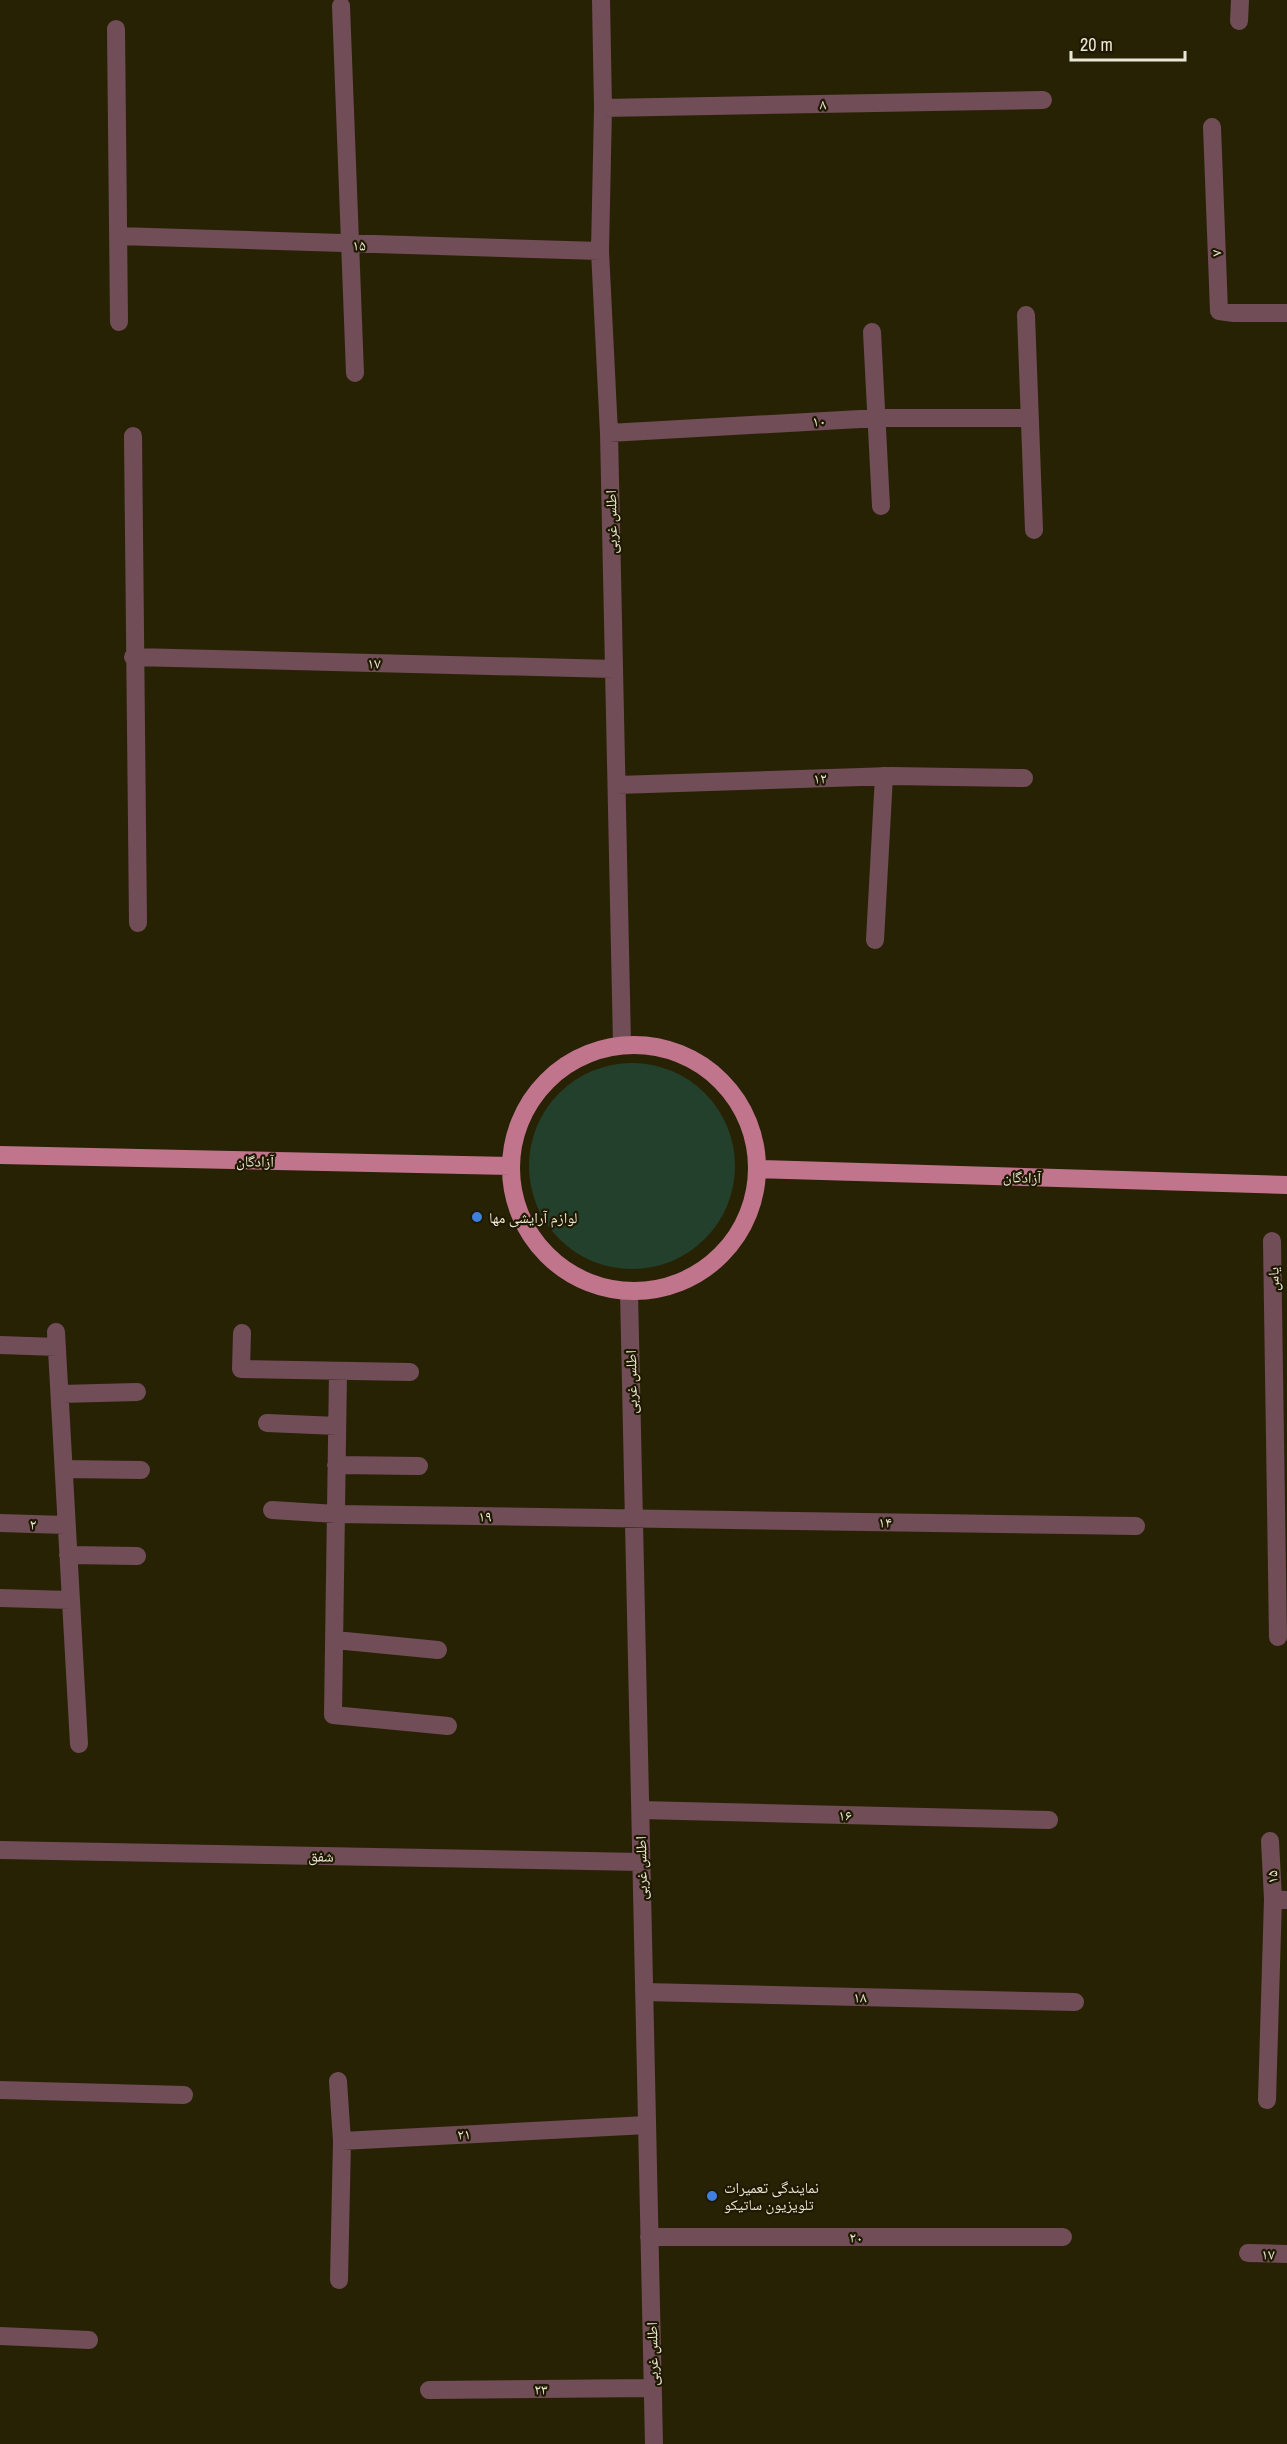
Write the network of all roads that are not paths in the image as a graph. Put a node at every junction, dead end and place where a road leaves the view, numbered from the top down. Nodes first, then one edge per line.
1 (601, 0) edge
2 (1240, 0) edge
3 (341, 6) dead end
4 (1239, 21) dead end
5 (116, 29) dead end
6 (1043, 100) dead end
7 (603, 108) junction
8 (1212, 127) dead end
9 (118, 236) junction
10 (350, 245) junction
11 (600, 250) junction
12 (1287, 314) edge
13 (1026, 315) dead end
14 (119, 322) dead end
15 (872, 332) dead end
16 (355, 374) dead end
17 (878, 418) junction
18 (1029, 418) junction
19 (609, 433) junction
20 (133, 436) dead end
21 (881, 507) dead end
22 (1034, 530) dead end
23 (133, 657) junction
24 (614, 669) junction
25 (884, 776) junction
26 (1024, 778) dead end
27 (617, 785) junction
28 (138, 923) dead end
29 (874, 940) dead end
30 (622, 1044) junction
31 (0, 1155) edge
32 (510, 1166) junction
33 (758, 1169) junction
34 (1287, 1185) edge
35 (1272, 1240) dead end
36 (629, 1292) junction
37 (242, 1333) dead end
38 (0, 1345) edge
39 (338, 1372) junction
40 (410, 1372) dead end
41 (137, 1392) dead end
42 (60, 1394) junction
43 (267, 1423) dead end
44 (337, 1426) junction
45 (336, 1465) junction
46 (419, 1466) dead end
47 (64, 1469) junction
48 (141, 1470) dead end
49 (272, 1510) dead end
50 (336, 1514) junction
51 (634, 1518) junction
52 (0, 1523) edge
53 (66, 1525) junction
54 (1136, 1526) dead end
55 (68, 1555) junction
56 (137, 1556) dead end
57 (1283, 1570) edge
58 (0, 1598) edge
59 (70, 1599) junction
60 (1278, 1637) dead end
61 (334, 1640) junction
62 (438, 1650) dead end
63 (448, 1726) dead end
64 (79, 1744) dead end
65 (640, 1810) junction
66 (1049, 1820) dead end
67 (1270, 1841) dead end
68 (0, 1850) edge
69 (641, 1862) junction
70 (1280, 1900) edge
71 (644, 1992) junction
72 (1075, 2002) dead end
73 (338, 2081) dead end
74 (0, 2090) edge
75 (184, 2096) dead end
76 (1267, 2100) dead end
77 (647, 2125) junction
78 (342, 2140) junction
79 (1063, 2236) dead end
80 (649, 2237) junction
81 (1248, 2253) dead end
82 (1287, 2254) edge
83 (339, 2280) dead end
84 (0, 2336) edge
85 (89, 2340) dead end
86 (652, 2388) junction
87 (429, 2390) dead end
88 (654, 2444) edge

1 - 7 street, اطلس غربی
2 - 4 street
3 - 10 street
5 - 9 street
6 - 7 street, ۸
7 - 11 street, اطلس غربی
8 - 12 street, ۷
9 - 10 street, ۱۵
9 - 14 street
10 - 11 street, ۱۵
10 - 16 street
11 - 19 street, اطلس غربی
13 - 18 street
15 - 17 street
17 - 18 street, ۱۰
17 - 19 street, ۱۰
17 - 21 street
18 - 22 street
19 - 24 street, اطلس غربی
20 - 23 street
23 - 24 street, ۱۷
23 - 28 street
24 - 27 street, اطلس غربی
25 - 26 street, ۱۲
25 - 27 street, ۱۲
25 - 29 street
27 - 30 street, اطلس غربی
30 - 32 main road
30 - 33 main road
31 - 32 main road, آزادگان
32 - 36 main road
33 - 34 main road, آزادگان
33 - 36 main road
35 - 57 street, یاس
36 - 51 street, اطلس غربی
37 - 39 street
38 - 42 street
39 - 40 street
39 - 44 street
41 - 42 street
42 - 47 street
43 - 44 street
44 - 45 street
45 - 46 street
45 - 50 street
47 - 48 street
47 - 53 street
49 - 50 street, ۱۹
50 - 51 street, ۱۹
50 - 61 street
51 - 54 street, ۱۴
51 - 65 street, اطلس غربی
52 - 53 street, ۲
53 - 55 street
55 - 56 street
55 - 59 street
57 - 60 street, یاس
58 - 59 street
59 - 64 street
61 - 62 street
61 - 63 street
65 - 66 street, ۱۶
65 - 69 street, اطلس غربی
67 - 70 street, ۱۵
68 - 69 street, شفق
69 - 71 street, اطلس غربی
70 - 76 street, ۱۵
71 - 72 street, ۱۸
71 - 77 street, اطلس غربی
73 - 78 street
74 - 75 street
77 - 78 street, ۲۱
77 - 80 street, اطلس غربی
78 - 83 street
79 - 80 street, ۲۰
80 - 86 street, اطلس غربی
81 - 82 street, ۱۷
84 - 85 street
86 - 87 street, ۲۳
86 - 88 street, اطلس غربی

